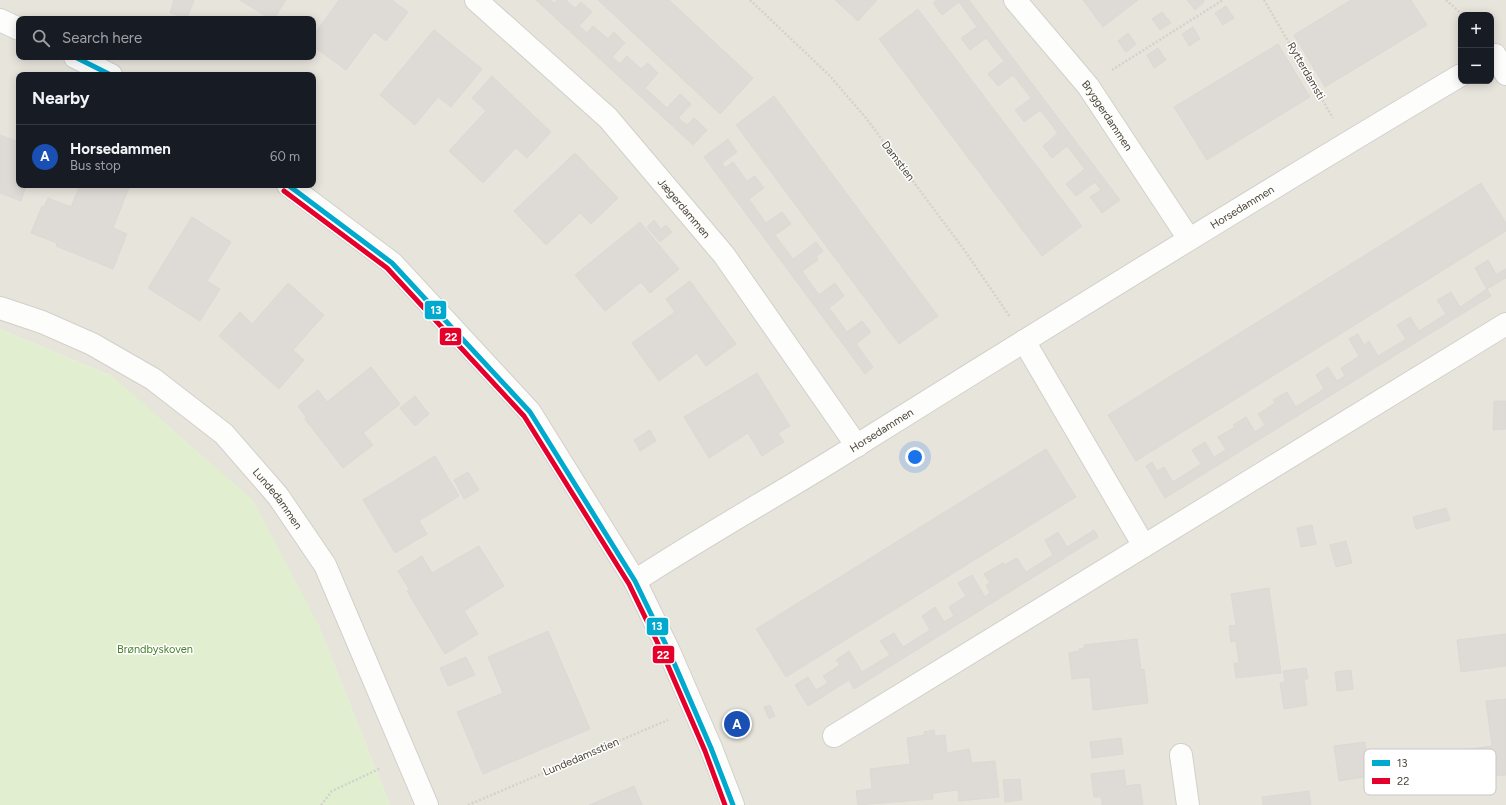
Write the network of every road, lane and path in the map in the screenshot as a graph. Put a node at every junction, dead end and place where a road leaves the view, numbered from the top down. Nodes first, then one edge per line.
1 (476, 0) edge
2 (750, 0) edge
3 (1014, 0) edge
4 (1223, 0) edge
5 (1264, 0) edge
6 (1446, 0) edge
7 (1460, 12) edge
8 (0, 20) edge
9 (16, 28) edge
10 (81, 60) edge
11 (105, 72) edge
12 (1458, 77) edge
13 (1088, 86) junction
14 (1347, 143) junction
15 (292, 188) edge
16 (1189, 239) junction
17 (0, 308) edge
18 (1506, 324) edge
19 (1024, 340) junction
20 (857, 446) junction
21 (1144, 546) junction
22 (635, 581) junction
23 (693, 707) junction
24 (834, 736) dead end
25 (1181, 754) dead end
26 (405, 756) junction
27 (321, 805) edge
28 (427, 805) edge
29 (468, 805) edge
30 (733, 805) edge
31 (1188, 805) edge

1 - 20 street, Jægerdammen
2 - 19 path, Damstien
3 - 13 street, Bryggerdammen
4 - 13 path
5 - 14 path, Rytterdamsti
6 - 7 path
8 - 9 street
10 - 11 street
12 - 14 street, Horsedammen
13 - 16 street, Bryggerdammen
14 - 16 street, Horsedammen
15 - 22 street
16 - 19 street, Horsedammen
17 - 26 street, Lundedammen
18 - 21 street
19 - 20 street, Horsedammen
19 - 21 street
20 - 22 street, Horsedammen
21 - 24 street
22 - 23 street
23 - 29 path, Lundedamsstien
23 - 30 street
25 - 31 street
26 - 27 path
26 - 28 street, Lundedammen

